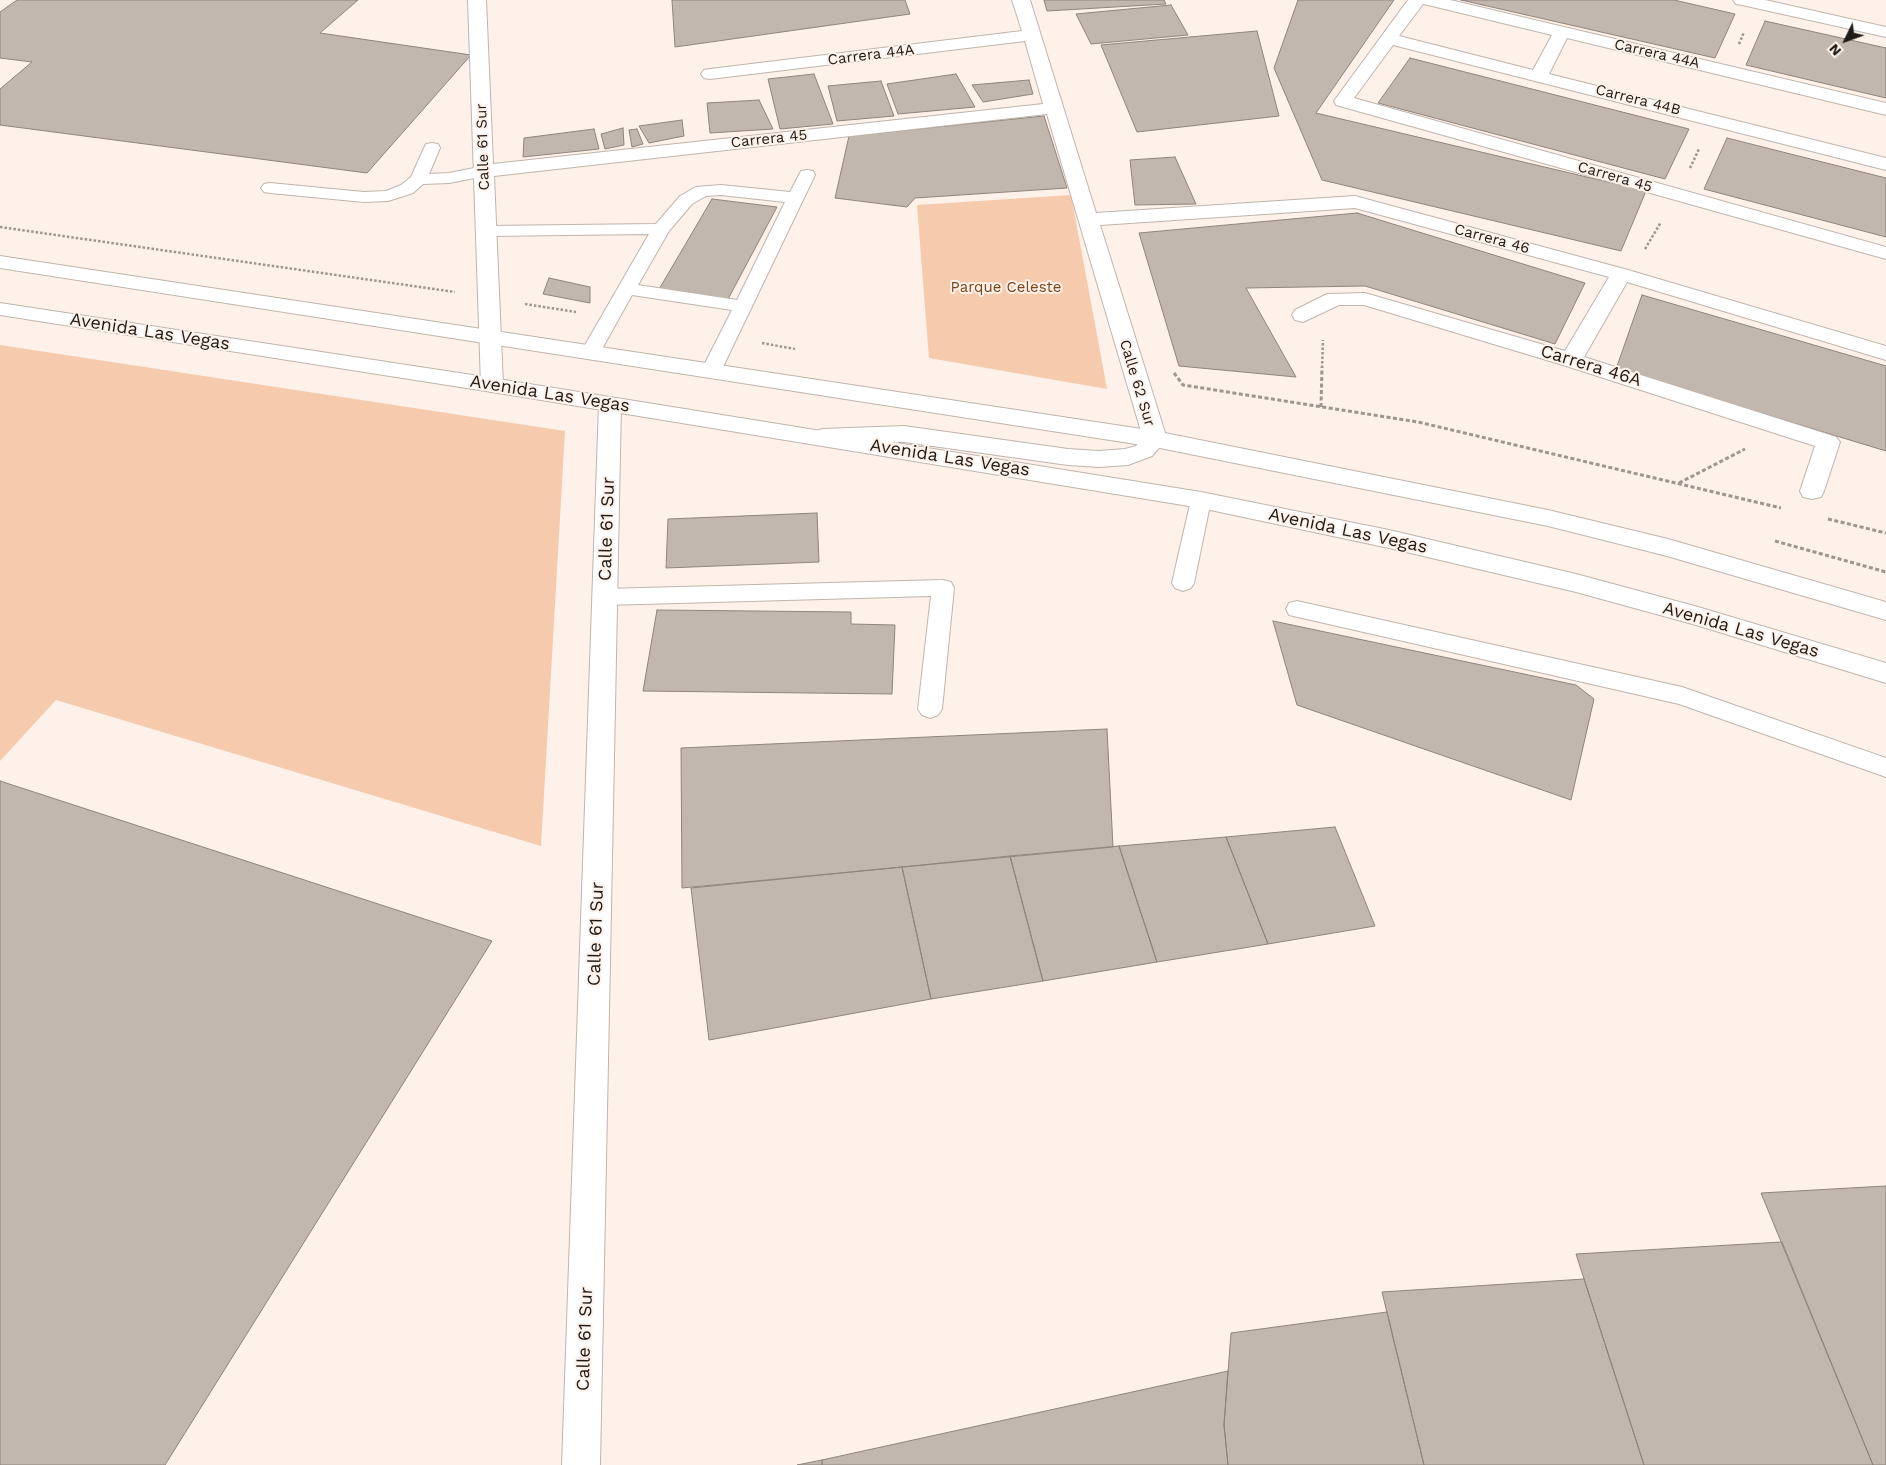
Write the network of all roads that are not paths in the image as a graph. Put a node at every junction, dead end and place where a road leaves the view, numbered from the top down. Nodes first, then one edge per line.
1 (477, 0) edge
2 (1021, 0) edge
3 (1417, 0) edge
4 (1428, 0) edge
5 (1749, 2) edge
6 (1562, 32) junction
7 (1886, 32) edge
8 (1032, 35) junction
9 (1389, 39) junction
10 (710, 74) dead end
11 (1539, 76) junction
12 (1054, 108) junction
13 (1886, 109) edge
14 (432, 148) dead end
15 (1886, 164) edge
16 (484, 170) junction
17 (807, 175) dead end
18 (418, 179) junction
19 (270, 188) dead end
20 (796, 198) junction
21 (1088, 220) junction
22 (661, 229) junction
23 (486, 231) junction
24 (1886, 253) edge
25 (0, 262) edge
26 (1625, 275) junction
27 (627, 289) junction
28 (742, 306) junction
29 (0, 309) edge
30 (1304, 314) dead end
31 (491, 336) junction
32 (591, 352) junction
33 (1886, 353) edge
34 (1572, 360) junction
35 (711, 371) junction
36 (492, 385) junction
37 (610, 404) junction
38 (822, 438) junction
39 (1155, 439) junction
40 (1812, 491) dead end
41 (1201, 500) junction
42 (1183, 583) dead end
43 (605, 597) junction
44 (1296, 609) dead end
45 (1886, 611) edge
46 (1886, 673) edge
47 (930, 708) dead end
48 (1886, 768) edge
49 (581, 1465) edge

1 - 16 street, Calle 61 Sur
2 - 8 street, Calle 62 Sur
3 - 9 street
4 - 6 street, Carrera 44A
5 - 7 street
6 - 11 street
6 - 13 street, Carrera 44A
8 - 10 street, Carrera 44A
8 - 12 street, Calle 62 Sur
9 - 11 street, Carrera 44B
9 - 24 street, Carrera 45
11 - 15 street, Carrera 44B
12 - 16 street, Carrera 45
12 - 21 street, Calle 62 Sur
14 - 18 lane
16 - 18 lane
16 - 23 street, Calle 61 Sur
17 - 20 lane
18 - 19 lane
20 - 22 lane
20 - 28 lane
21 - 26 street, Carrera 46
21 - 39 street, Calle 62 Sur
22 - 23 lane
22 - 27 lane
23 - 31 street, Calle 61 Sur
25 - 31 street
26 - 33 street, Carrera 46
26 - 34 street
27 - 28 lane
27 - 32 lane
28 - 35 lane
29 - 36 street, Avenida Las Vegas
30 - 34 street, Carrera 46A
31 - 32 street
31 - 36 street, Calle 61 Sur
32 - 35 street
34 - 40 street, Carrera 46A
35 - 39 street
36 - 37 street, Avenida Las Vegas
37 - 38 street, Avenida Las Vegas
37 - 43 street, Calle 61 Sur
38 - 39 street, Calle 62 Sur
38 - 41 street, Avenida Las Vegas
39 - 45 street
41 - 42 lane
41 - 46 street, Avenida Las Vegas
43 - 47 lane
43 - 49 street, Calle 61 Sur
44 - 48 lane

